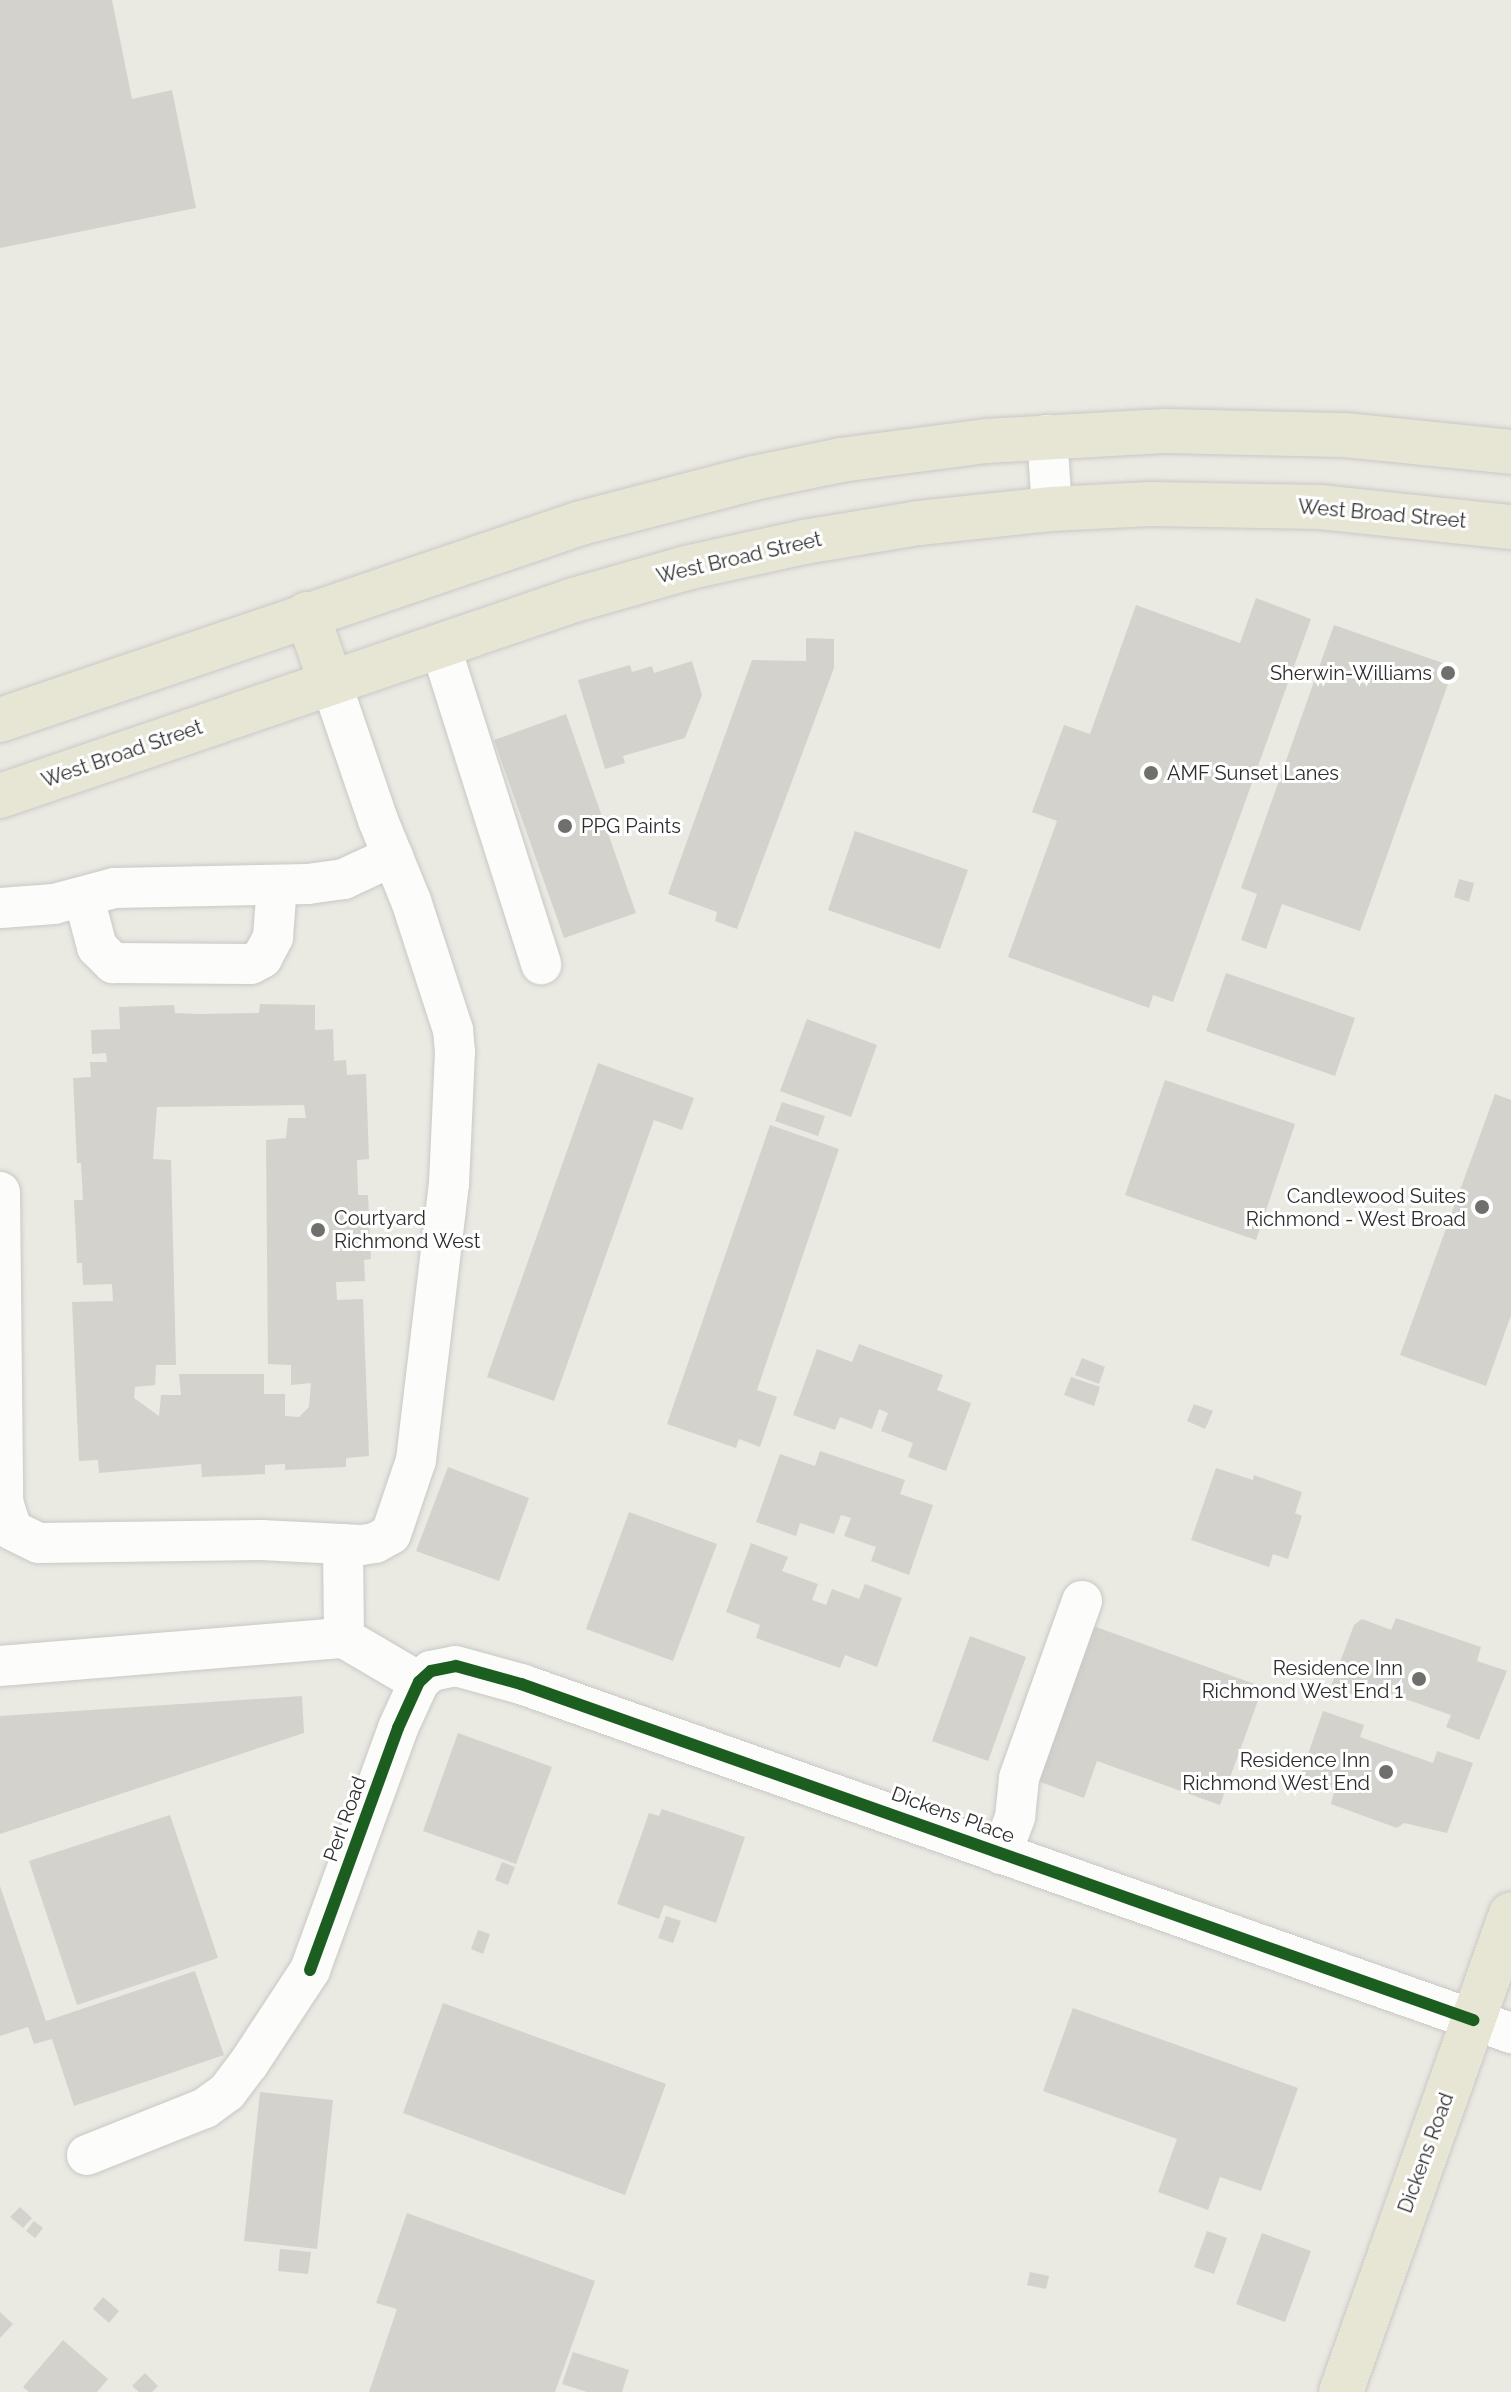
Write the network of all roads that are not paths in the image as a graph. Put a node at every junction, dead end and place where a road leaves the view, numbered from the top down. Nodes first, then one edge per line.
1 (1047, 435) junction
2 (1511, 452) edge
3 (1052, 509) junction
4 (1511, 527) edge
5 (307, 614) junction
6 (440, 645) junction
7 (331, 683) junction
8 (0, 720) edge
9 (0, 796) edge
10 (393, 856) junction
11 (277, 885) junction
12 (84, 898) junction
13 (0, 906) edge
14 (0, 932) edge
15 (541, 964) dead end
16 (0, 1192) edge
17 (343, 1544) junction
18 (1082, 1601) dead end
19 (344, 1638) junction
20 (0, 1666) edge
21 (419, 1682) junction
22 (1001, 1854) junction
23 (1511, 1914) edge
24 (1492, 2027) edge
25 (87, 2155) dead end
26 (1341, 2392) edge

1 - 2 main road
1 - 3 street
1 - 5 main road
3 - 4 main road, West Broad Street
3 - 6 main road, West Broad Street
5 - 7 main road
5 - 8 main road
6 - 7 main road, West Broad Street
6 - 15 street
7 - 9 main road, West Broad Street
7 - 10 street
10 - 11 street
10 - 17 street
11 - 12 street
11 - 12 street
12 - 13 street
13 - 14 street
16 - 17 street
17 - 19 street
18 - 22 street
19 - 20 street
19 - 21 street
21 - 22 street, Dickens Place
21 - 25 street, Perl Road
22 - 24 street, Dickens Place
23 - 24 main road, Dickens Road
24 - 26 main road, Dickens Road

